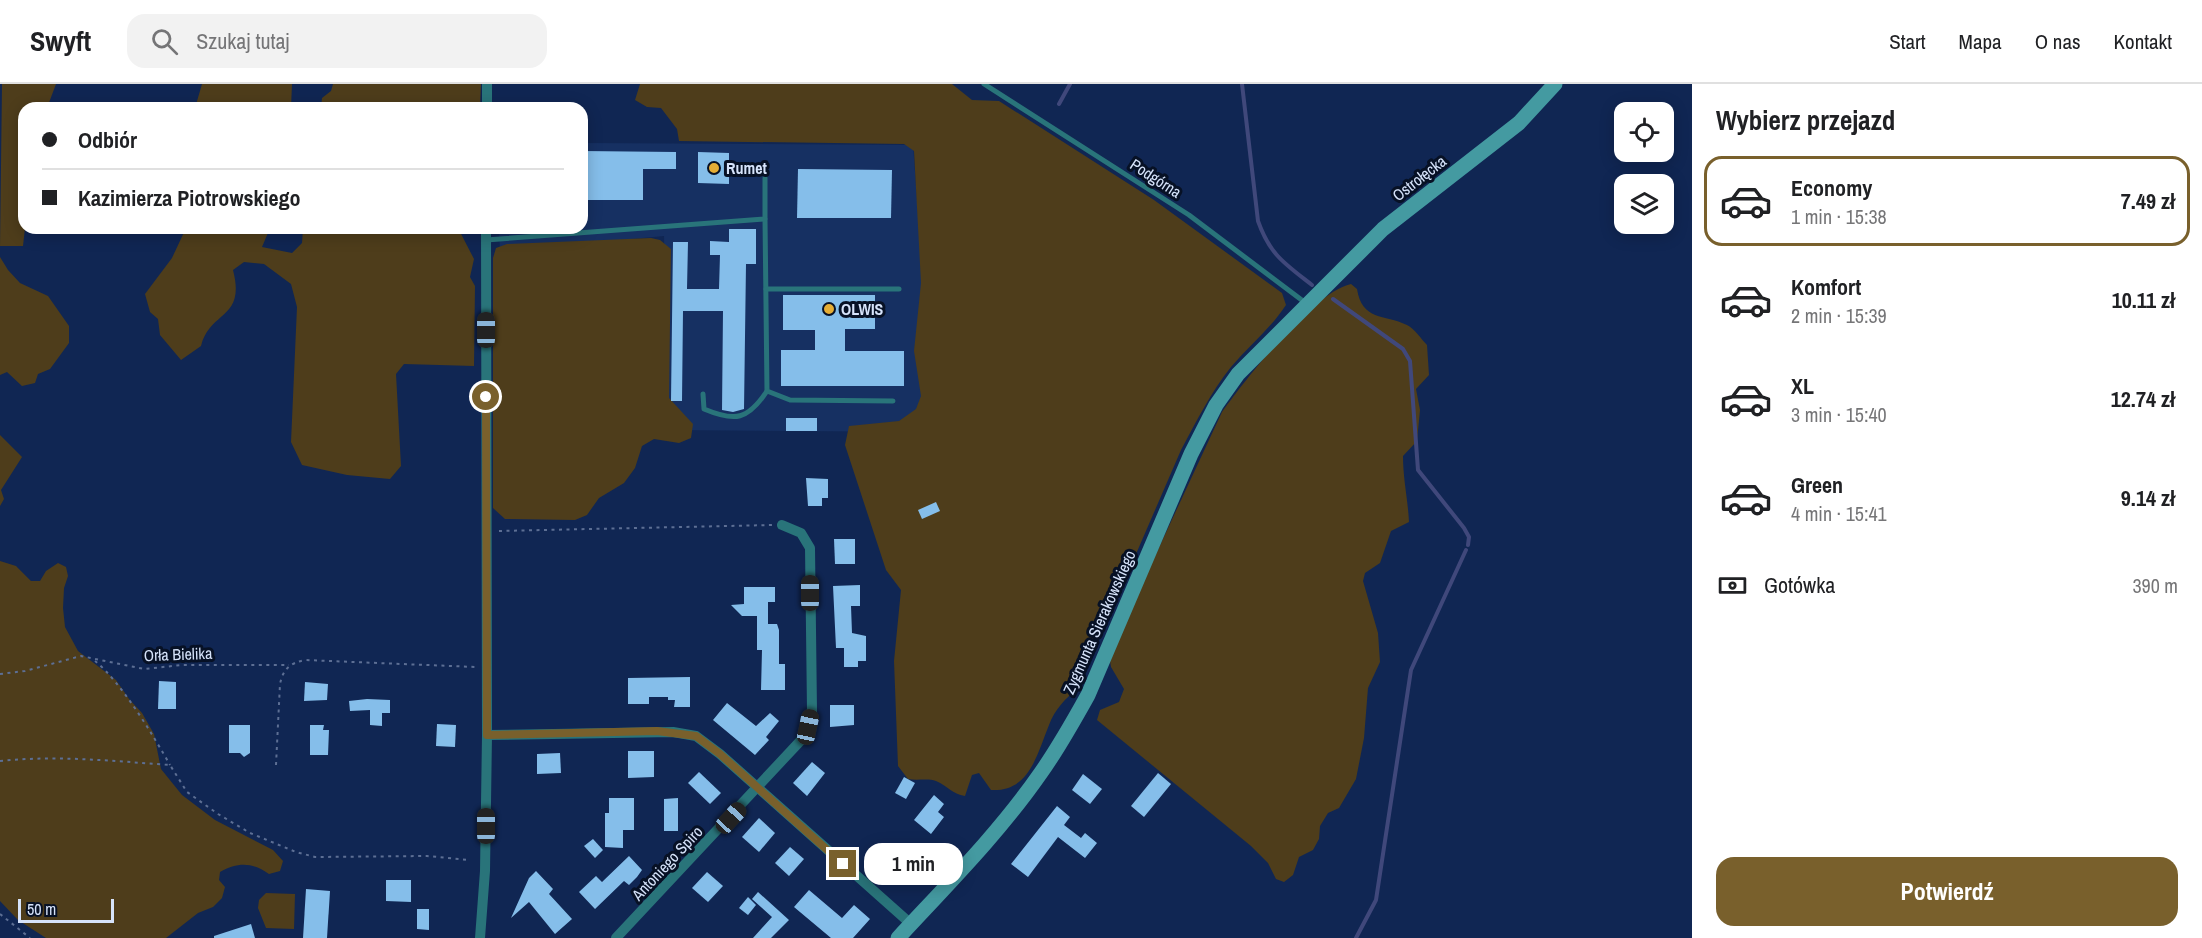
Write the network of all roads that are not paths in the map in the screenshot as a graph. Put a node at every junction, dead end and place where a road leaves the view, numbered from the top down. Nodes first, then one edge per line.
1 (487, 84) edge
2 (984, 84) edge
3 (1556, 84) edge
4 (487, 102) edge
5 (765, 178) dead end
6 (765, 219) junction
7 (588, 232) edge
8 (486, 234) edge
9 (566, 234) edge
10 (486, 240) junction
11 (766, 289) junction
12 (899, 289) dead end
13 (1307, 304) junction
14 (767, 391) junction
15 (704, 394) dead end
16 (893, 400) dead end
17 (782, 525) road end
18 (487, 735) junction
19 (758, 789) junction
20 (911, 924) junction
21 (480, 938) edge
22 (616, 938) edge
23 (898, 938) edge

1 - 4 street
2 - 13 lane, Podgórna
3 - 13 street, Ostrołęcka
5 - 6 lane
6 - 7 lane
6 - 11 lane
8 - 10 street
9 - 10 lane
10 - 18 street
11 - 12 lane
11 - 14 lane
13 - 20 street, Zygmunta Sierakowskiego
14 - 15 lane
14 - 16 lane
17 - 19 street, Antoniego Spiro
18 - 19 street
18 - 21 street
19 - 20 street
19 - 22 street, Antoniego Spiro
20 - 23 street, Zygmunta Sierakowskiego

